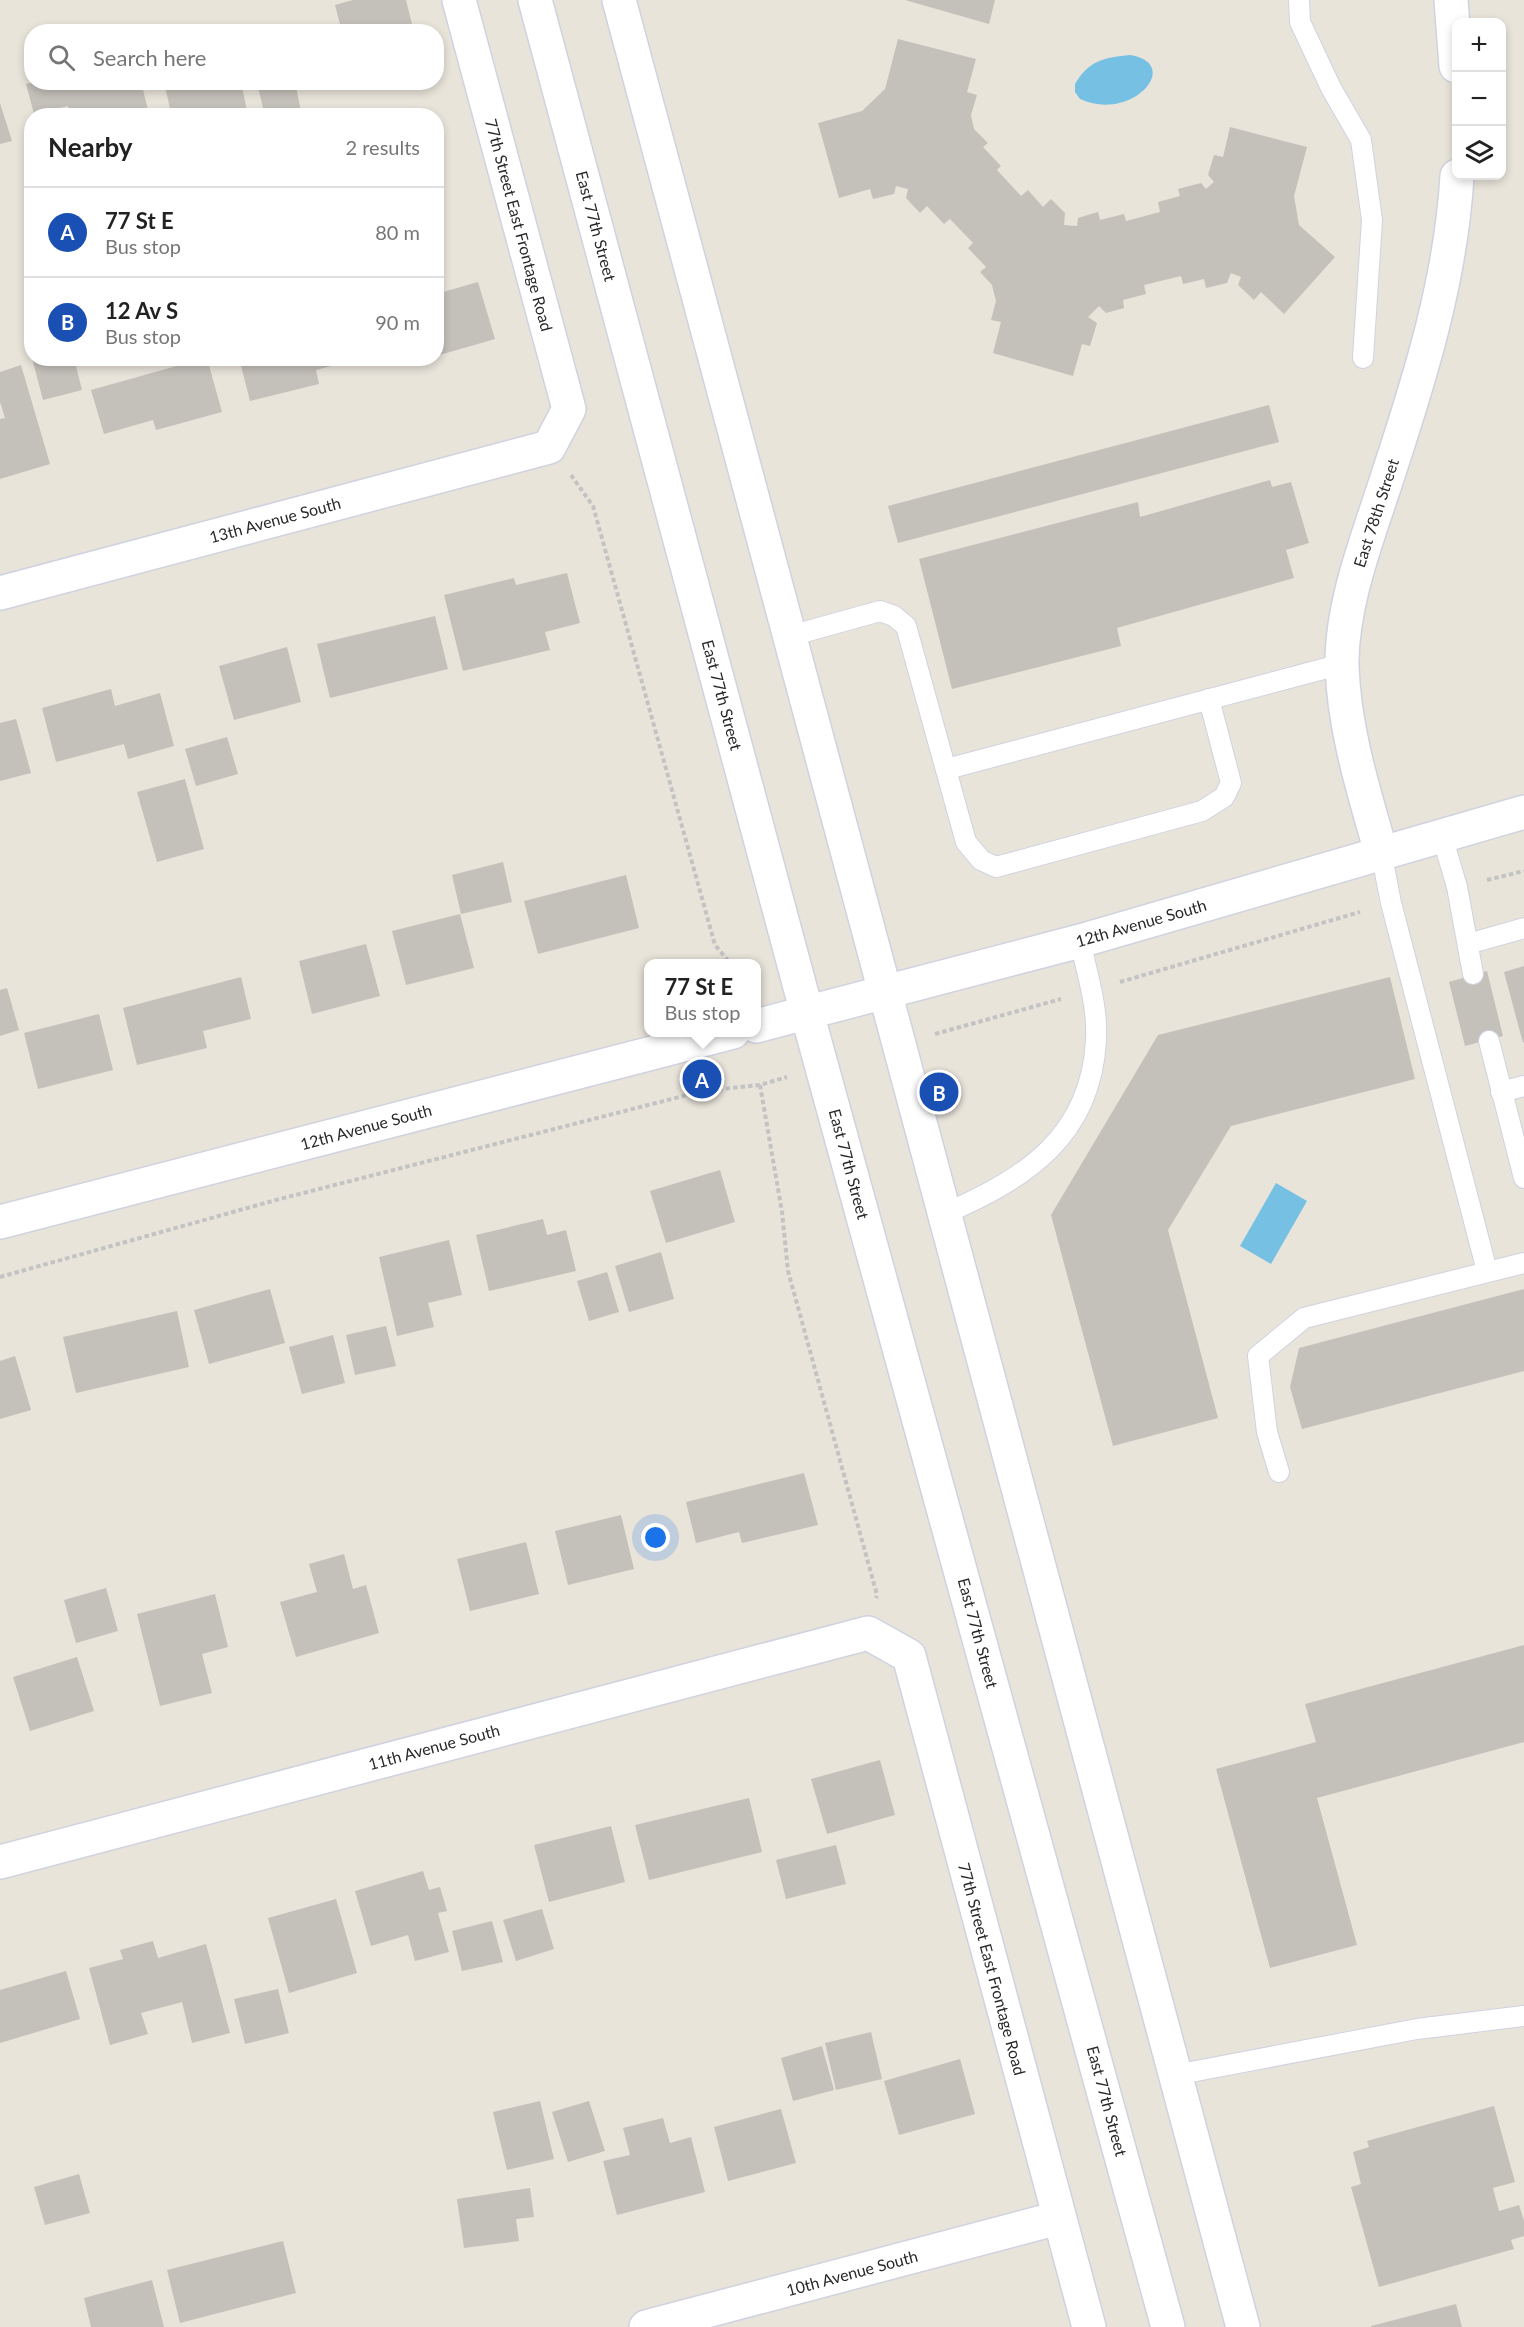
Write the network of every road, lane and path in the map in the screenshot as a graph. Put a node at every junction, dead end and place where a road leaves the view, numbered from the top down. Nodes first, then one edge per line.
1 (459, 0) edge
2 (535, 0) edge
3 (619, 0) edge
4 (1299, 0) edge
5 (1451, 0) edge
6 (1452, 18) edge
7 (1456, 180) edge
8 (1363, 358) dead end
9 (549, 447) junction
10 (0, 592) edge
11 (790, 636) junction
12 (1342, 664) junction
13 (1209, 699) junction
14 (947, 769) junction
15 (1524, 812) edge
16 (1442, 836) junction
17 (1382, 852) junction
18 (1524, 870) edge
19 (1457, 887) junction
20 (1391, 903) junction
21 (1524, 928) edge
22 (1080, 941) junction
23 (1468, 944) junction
24 (727, 959) edge
25 (1473, 974) dead end
26 (1090, 991) junction
27 (885, 993) junction
28 (807, 1013) junction
29 (761, 1025) edge
30 (714, 1037) edge
31 (1489, 1041) dead end
32 (899, 1045) junction
33 (822, 1066) junction
34 (760, 1085) junction
35 (1524, 1086) edge
36 (1501, 1092) junction
37 (1524, 1178) edge
38 (944, 1214) junction
39 (0, 1222) edge
40 (1524, 1263) edge
41 (1487, 1271) junction
42 (0, 1277) edge
43 (1279, 1472) dead end
44 (868, 1633) junction
45 (0, 1862) edge
46 (1524, 2016) edge
47 (1175, 2075) junction
48 (1058, 2218) junction
49 (646, 2327) edge
50 (1089, 2327) edge
51 (1168, 2327) edge
52 (1243, 2327) edge

1 - 9 street, 77th Street East Frontage Road
2 - 28 street, East 77th Street
3 - 11 street
4 - 8 lane
5 - 6 street
7 - 12 street, East 78th Street
9 - 10 street, 13th Avenue South
9 - 24 path
11 - 14 lane
11 - 27 street
12 - 13 lane
12 - 17 street, East 78th Street
13 - 14 lane
13 - 14 lane
15 - 16 street, 12th Avenue South
16 - 17 street, 12th Avenue South
16 - 19 lane
17 - 20 lane
17 - 22 street, 12th Avenue South
18 - 19 path
19 - 23 lane
20 - 26 path
20 - 41 lane
21 - 23 lane
22 - 26 lane
22 - 27 street, 12th Avenue South
23 - 25 lane
26 - 32 path
26 - 38 lane
27 - 28 street, 12th Avenue South
27 - 32 street
28 - 29 street, 12th Avenue South
28 - 33 street, East 77th Street
30 - 39 street, 12th Avenue South
31 - 36 lane
32 - 38 street
33 - 34 path
33 - 51 street, East 77th Street
34 - 42 path
34 - 44 path
35 - 36 lane
36 - 37 lane
38 - 47 street
40 - 41 lane
41 - 43 lane
44 - 45 street, 11th Avenue South
44 - 48 street, 77th Street East Frontage Road
46 - 47 lane
47 - 52 street
48 - 49 street, 10th Avenue South
48 - 50 street, 77th Street East Frontage Road

